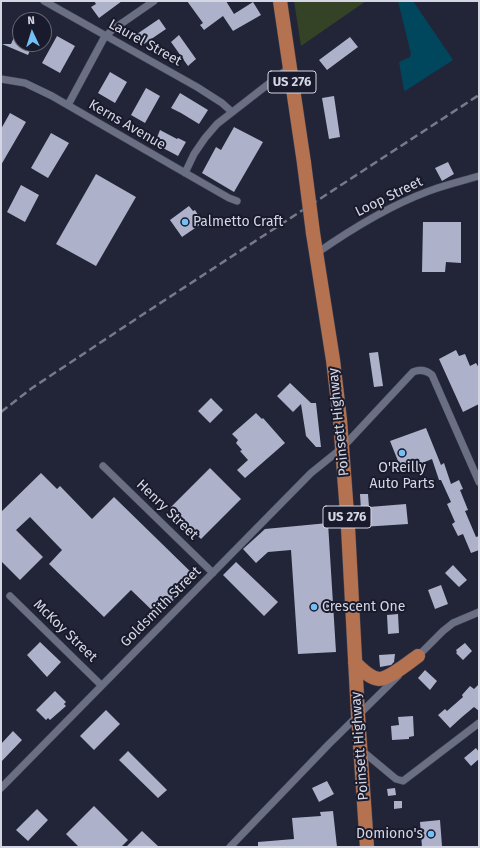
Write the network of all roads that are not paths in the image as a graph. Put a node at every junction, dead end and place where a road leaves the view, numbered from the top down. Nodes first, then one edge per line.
1 (44, 1) edge
2 (154, 1) edge
3 (280, 1) edge
4 (106, 36) junction
5 (290, 68) junction
6 (1, 79) edge
7 (68, 106) junction
8 (232, 112) junction
9 (185, 173) junction
10 (479, 176) edge
11 (237, 201) dead end
12 (317, 253) junction
13 (342, 448) junction
14 (103, 466) dead end
15 (479, 482) edge
16 (213, 573) junction
17 (10, 596) dead end
18 (479, 612) edge
19 (418, 656) junction
20 (355, 663) junction
21 (102, 685) junction
22 (358, 715) junction
23 (479, 723) edge
24 (360, 749) junction
25 (1, 788) edge
26 (230, 847) edge
27 (367, 847) edge

1 - 4 street, Laurel Street
2 - 4 street
3 - 5 highway, Poinsett Highway / US 276
4 - 7 street
4 - 8 street, Laurel Street
5 - 8 street
5 - 12 highway, Poinsett Highway / US 276, bridge
6 - 7 street, Kerns Avenue
7 - 9 street, Kerns Avenue
8 - 9 street
9 - 11 street, Kerns Avenue
10 - 12 street, Loop Street
12 - 13 highway, Poinsett Highway / US 276
13 - 15 street, Goldsmith Street
13 - 16 street, Goldsmith Street
13 - 20 highway, Poinsett Highway / US 276
14 - 16 street, Henry Street
16 - 21 street, Goldsmith Street
17 - 21 street, McKoy Street
18 - 19 street
19 - 20 highway
19 - 22 street
20 - 22 highway, Poinsett Highway / US 276
21 - 25 street, Goldsmith Street
22 - 24 highway, Poinsett Highway / US 276
22 - 26 street
23 - 24 street
24 - 27 highway, Poinsett Highway / US 276

